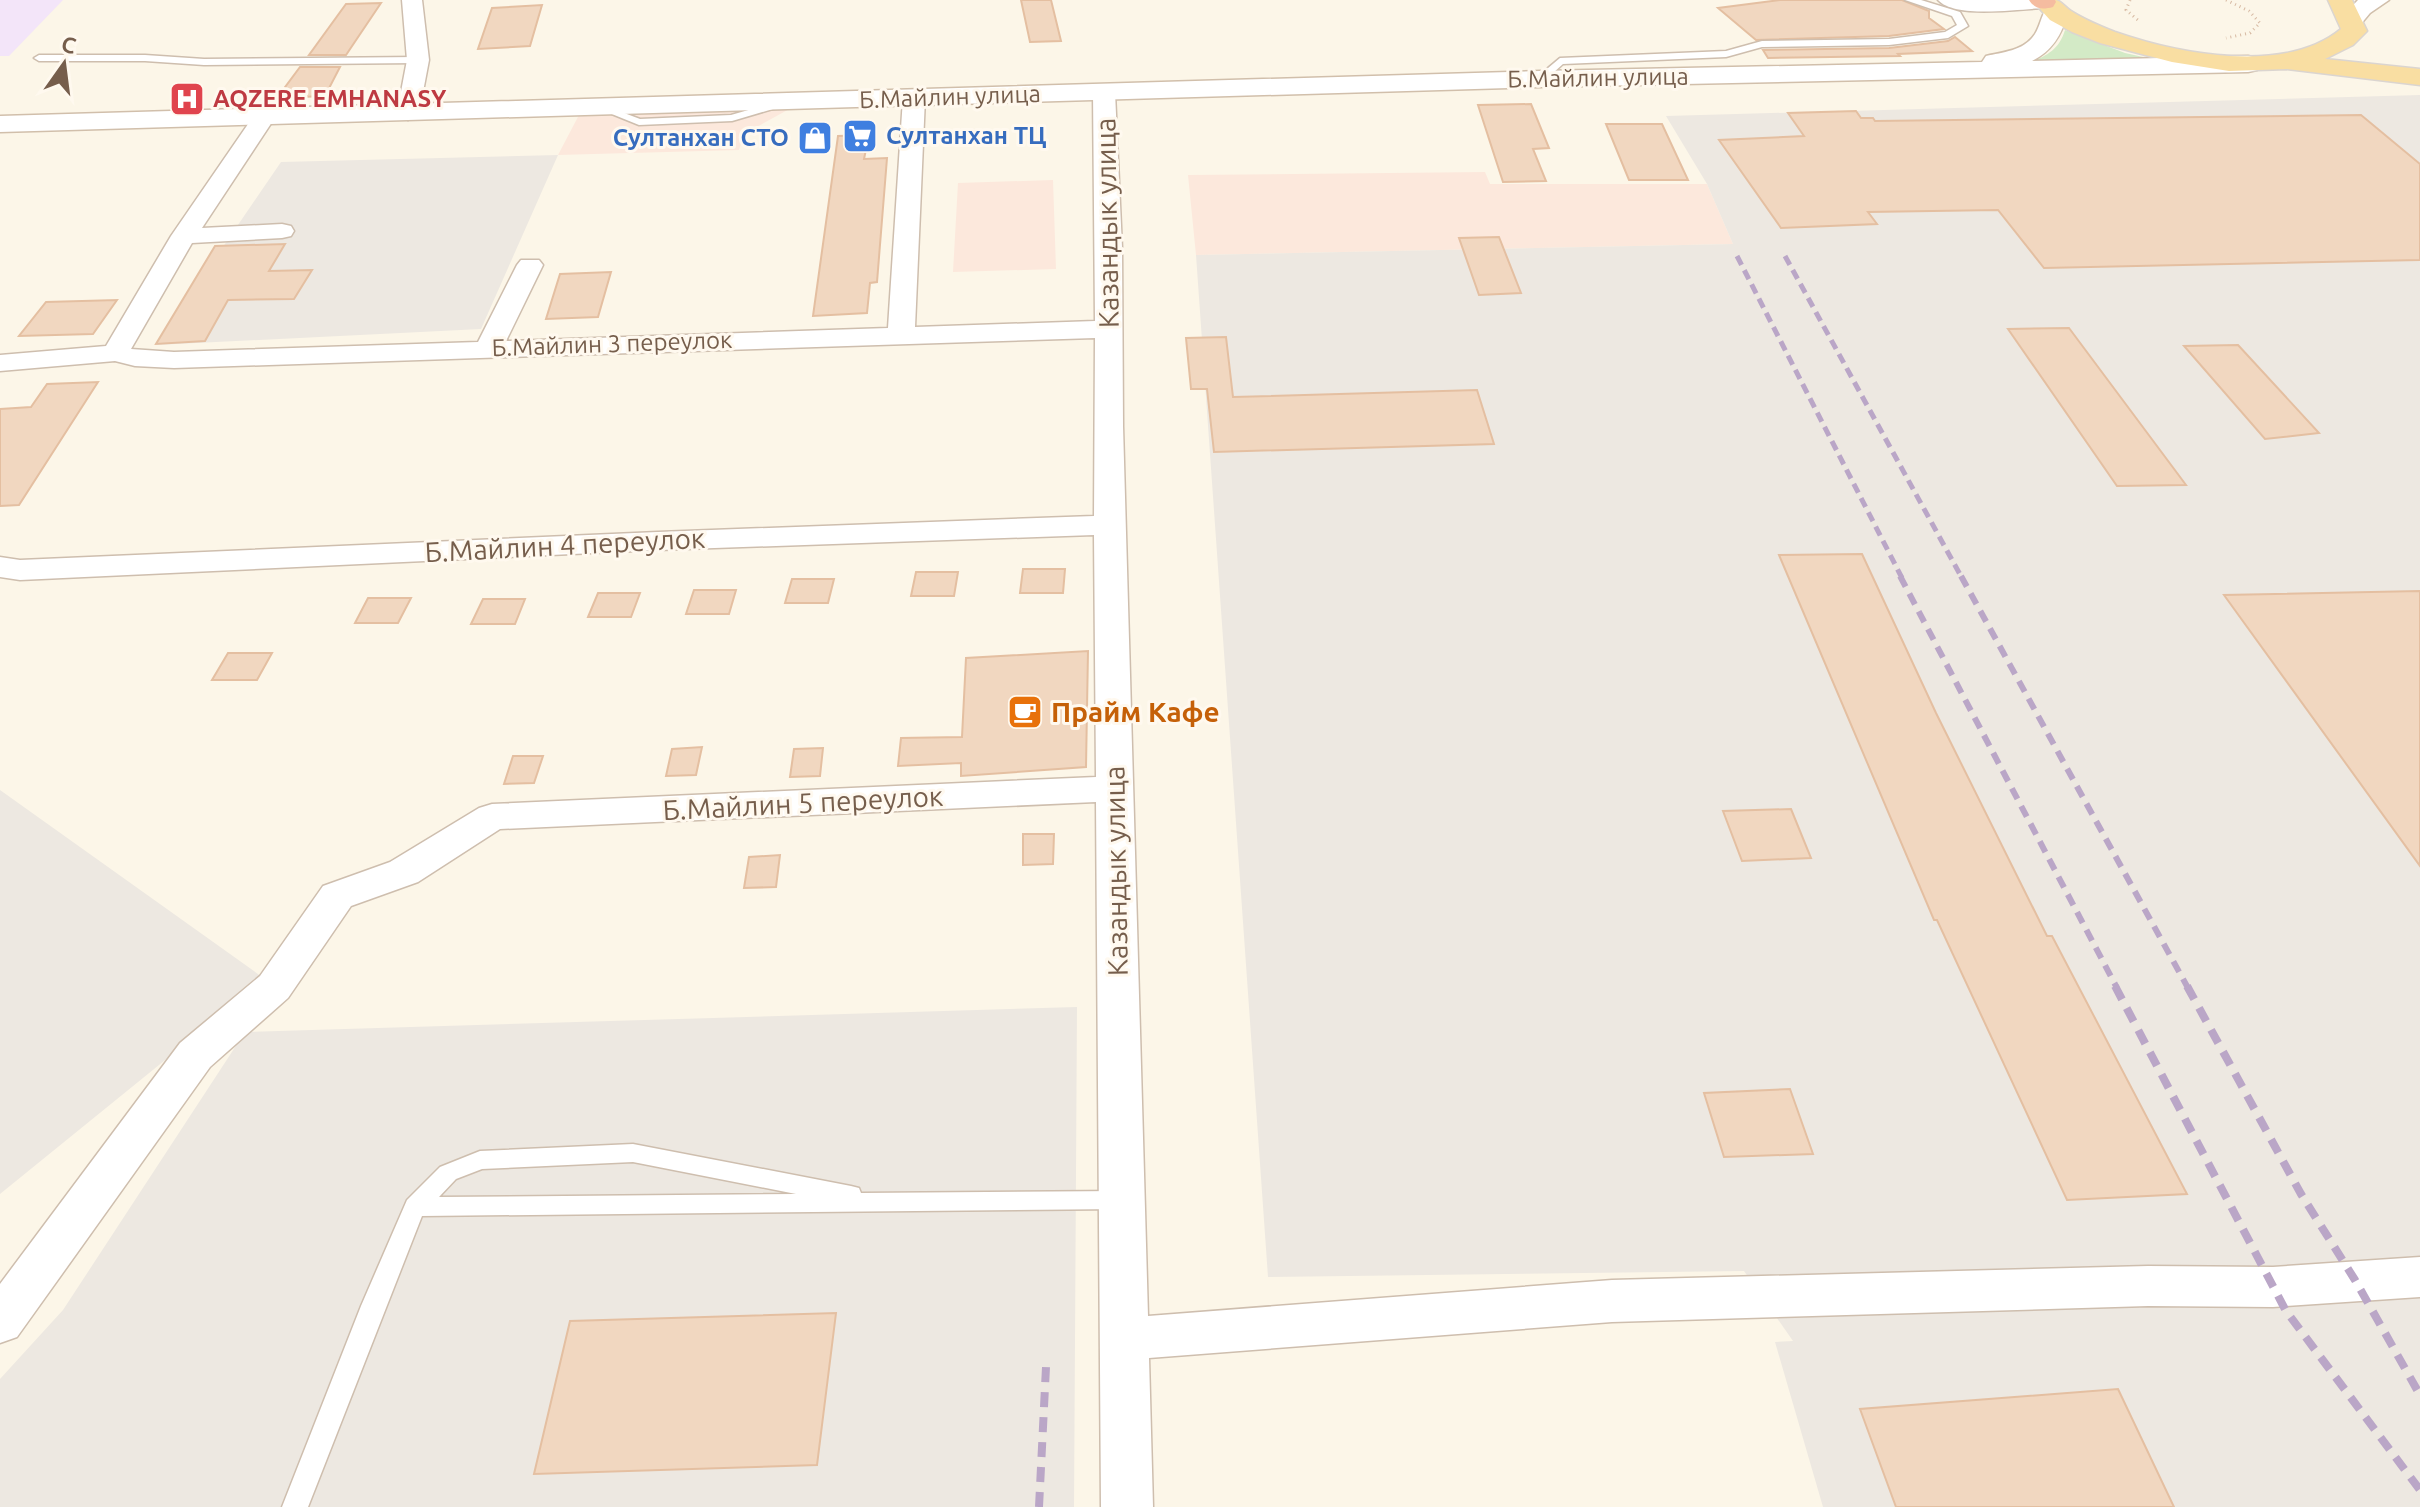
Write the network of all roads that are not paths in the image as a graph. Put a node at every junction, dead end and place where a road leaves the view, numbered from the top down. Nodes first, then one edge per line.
1 (412, 0) edge
2 (430, 0) edge
3 (1910, 0) edge
4 (1948, 0) edge
5 (2377, 0) edge
6 (2046, 4) edge
7 (2360, 29) edge
8 (39, 58) dead end
9 (418, 60) junction
10 (2257, 63) junction
11 (2420, 63) edge
12 (1901, 72) junction
13 (2420, 77) edge
14 (1540, 79) junction
15 (1104, 92) junction
16 (914, 98) junction
17 (408, 113) junction
18 (265, 116) junction
19 (0, 124) edge
20 (282, 231) dead end
21 (184, 236) junction
22 (530, 265) dead end
23 (1110, 329) junction
24 (901, 334) junction
25 (489, 348) junction
26 (115, 353) junction
27 (0, 363) edge
28 (1110, 525) junction
29 (10, 569) edge
30 (1114, 789) junction
31 (1121, 1200) junction
32 (885, 1203) junction
33 (415, 1207) junction
34 (2420, 1277) edge
35 (0, 1322) edge
36 (1123, 1339) junction
37 (295, 1507) edge
38 (1127, 1507) edge

1 - 2 street
1 - 9 street
3 - 14 lane
4 - 6 street
5 - 7 street
6 - 10 main road
6 - 12 street
7 - 10 main road
7 - 11 main road
8 - 9 lane
9 - 17 street
10 - 12 street
10 - 13 main road
12 - 14 street, Б.Майлин улица
14 - 15 street, Б.Майлин улица
15 - 16 street, Б.Майлин улица
15 - 23 street, Казандык улица
16 - 17 street, Б.Майлин улица
16 - 24 street
17 - 18 street, Б.Майлин улица
18 - 19 street, Б.Майлин улица
18 - 21 street
20 - 21 street
21 - 26 street
22 - 25 street
23 - 24 street, Б.Майлин 3 переулок
23 - 28 street, Казандык улица
24 - 25 street, Б.Майлин 3 переулок
25 - 26 street, Б.Майлин 3 переулок
26 - 27 street, Б.Майлин 3 переулок
28 - 29 street, Б.Майлин 4 переулок
28 - 30 street, Казандык улица
30 - 31 street, Казандык улица
30 - 35 street, Б.Майлин 5 переулок
31 - 32 lane
31 - 36 street, Казандык улица
32 - 33 lane
32 - 33 lane
33 - 37 lane
34 - 36 street
36 - 38 street, Казандык улица

